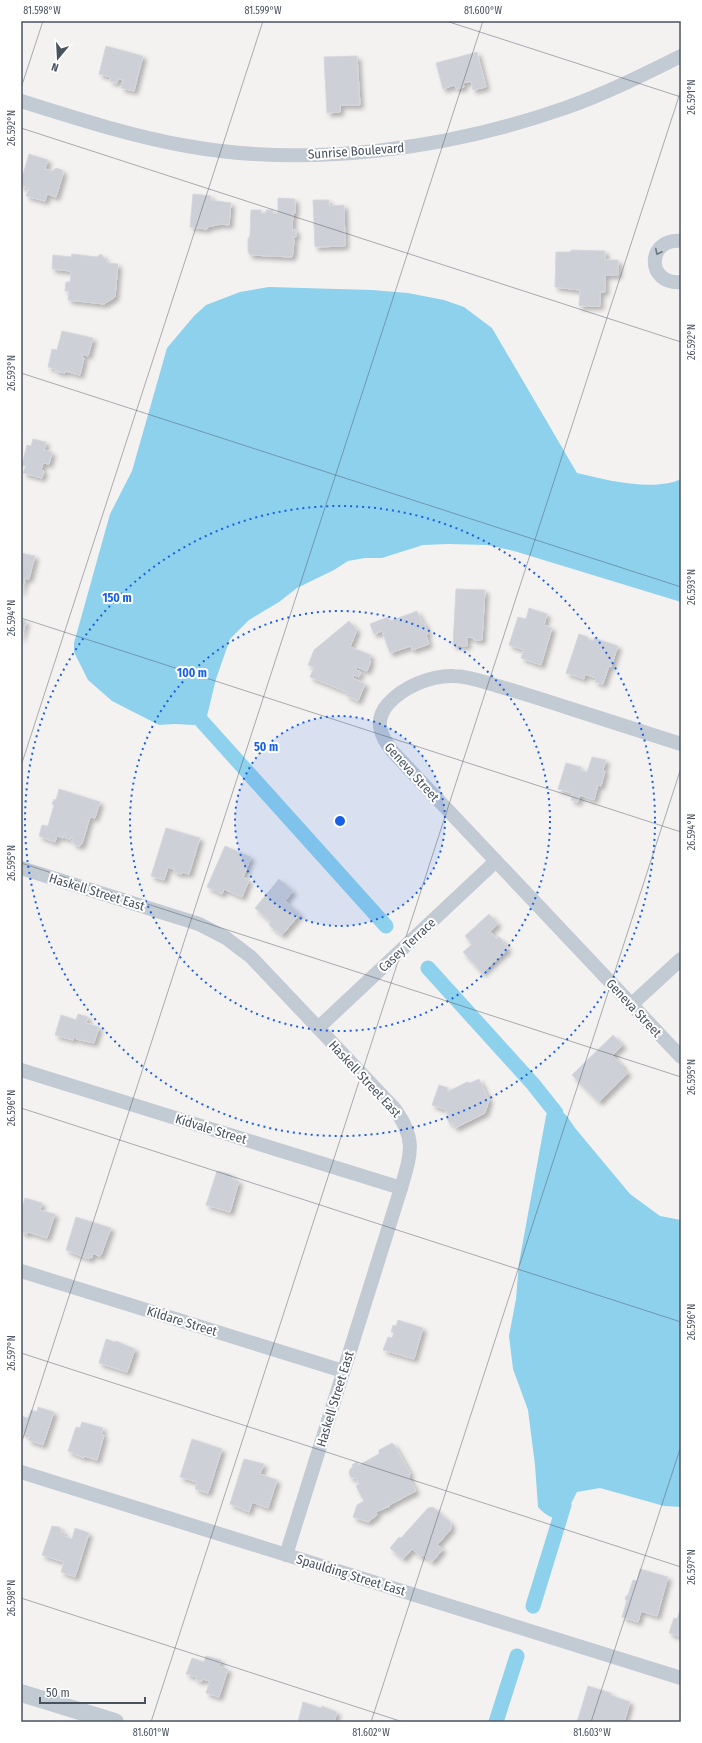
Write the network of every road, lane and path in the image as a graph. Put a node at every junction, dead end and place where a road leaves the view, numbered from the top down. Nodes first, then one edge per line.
1 (681, 56) edge
2 (21, 102) edge
3 (681, 241) edge
4 (681, 282) edge
5 (681, 744) edge
6 (496, 861) junction
7 (21, 868) edge
8 (681, 959) edge
9 (631, 1005) junction
10 (318, 1028) junction
11 (681, 1057) edge
12 (21, 1070) edge
13 (401, 1188) junction
14 (21, 1271) edge
15 (343, 1371) junction
16 (21, 1472) edge
17 (286, 1555) junction
18 (681, 1678) edge
19 (21, 1693) edge
20 (115, 1722) edge

1 - 2 street, Sunrise Boulevard
3 -> 4 street
5 - 6 street, Geneva Street
6 - 9 street, Geneva Street
6 - 10 street, Casey Terrace
7 - 10 street, Haskell Street East
8 - 9 street
9 - 11 street, Geneva Street
10 - 13 street, Haskell Street East
12 - 13 street, Kidvale Street
13 - 15 street, Haskell Street East
14 - 15 street, Kildare Street
15 - 17 street, Haskell Street East
16 - 17 street, Spaulding Street East
17 - 18 street, Spaulding Street East
19 - 20 street

